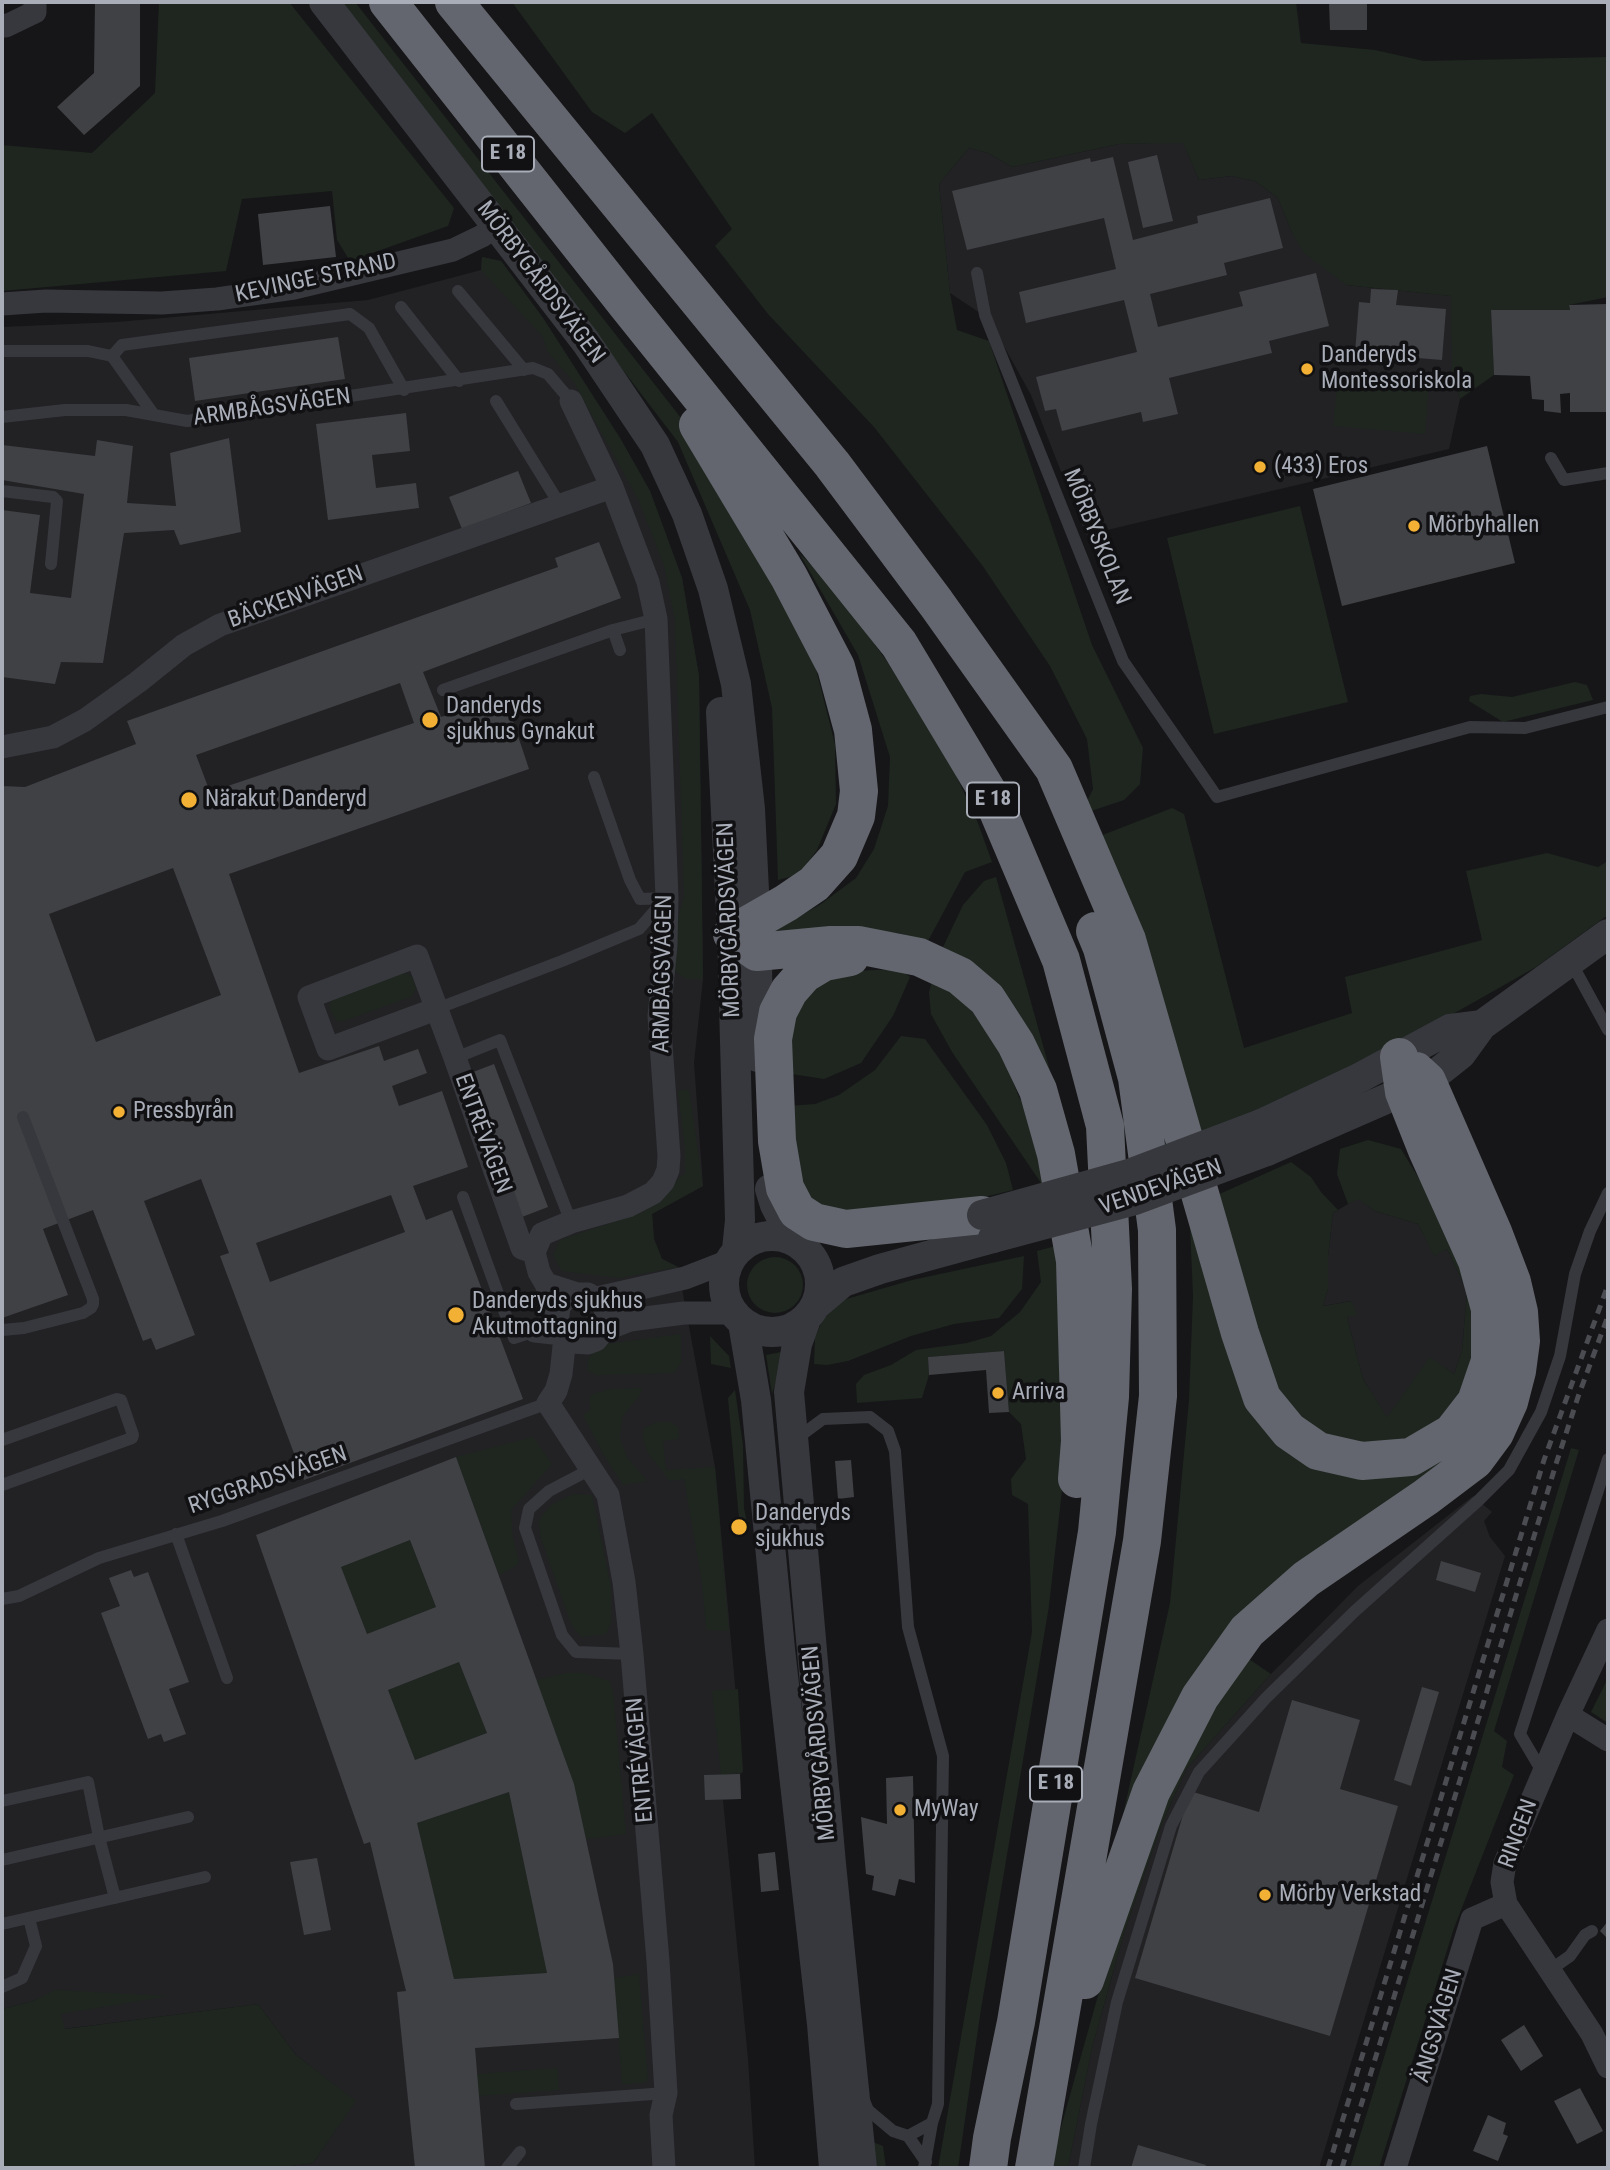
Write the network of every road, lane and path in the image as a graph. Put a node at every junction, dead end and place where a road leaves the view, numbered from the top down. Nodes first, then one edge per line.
1 (36, 2) edge
2 (324, 2) edge
3 (388, 2) edge
4 (454, 2) edge
5 (2, 25) edge
6 (498, 225) junction
7 (977, 273) dead end
8 (458, 291) dead end
9 (2, 304) edge
10 (627, 305) junction
11 (401, 306) dead end
12 (2, 351) edge
13 (112, 356) junction
14 (524, 370) junction
15 (459, 381) junction
16 (404, 390) junction
17 (496, 401) dead end
18 (571, 401) joint
19 (154, 415) junction
20 (2, 417) edge
21 (1551, 458) dead end
22 (1608, 473) edge
23 (612, 487) junction
24 (2, 491) edge
25 (559, 505) junction
26 (51, 564) dead end
27 (656, 618) junction
28 (613, 630) junction
29 (620, 650) dead end
30 (992, 684) junction
31 (443, 690) dead end
32 (1608, 707) edge
33 (6, 747) edge
34 (594, 777) dead end
35 (667, 898) junction
36 (1608, 934) edge
37 (748, 936) junction
38 (886, 951) junction
39 (1571, 962) junction
40 (1602, 1007) edge
41 (436, 1009) junction
42 (1608, 1030) edge
43 (455, 1058) junction
44 (1410, 1077) junction
45 (23, 1117) dead end
46 (1608, 1193) edge
47 (463, 1197) dead end
48 (570, 1222) junction
49 (988, 1226) junction
50 (800, 1244) junction
51 (534, 1252) junction
52 (733, 1255) junction
53 (546, 1284) junction
54 (587, 1296) junction
55 (811, 1311) junction
56 (738, 1318) junction
57 (565, 1329) junction
58 (2, 1330) edge
59 (604, 1330) junction
60 (535, 1331) joint
61 (548, 1403) junction
62 (2, 1440) edge
63 (793, 1441) junction
64 (1608, 1458) edge
65 (591, 1469) junction
66 (2, 1485) edge
67 (176, 1534) junction
68 (2, 1599) edge
69 (1608, 1630) edge
70 (632, 1654) junction
71 (227, 1678) dead end
72 (1073, 1680) junction
73 (1568, 1715) junction
74 (1608, 1740) edge
75 (1543, 1773) junction
76 (2, 1801) edge
77 (188, 1817) dead end
78 (99, 1838) junction
79 (2, 1860) edge
80 (205, 1877) dead end
81 (115, 1898) junction
82 (1506, 1905) junction
83 (29, 1918) junction
84 (2, 1924) edge
85 (1592, 1931) dead end
86 (1550, 1970) junction
87 (2, 1987) edge
88 (1608, 2067) edge
89 (850, 2068) junction
90 (1048, 2083) junction
91 (666, 2093) junction
92 (516, 2104) dead end
93 (932, 2123) junction
94 (908, 2136) junction
95 (520, 2152) dead end
96 (925, 2165) edge
97 (507, 2168) edge
98 (664, 2168) edge
99 (834, 2168) edge
100 (862, 2168) edge
101 (988, 2168) edge
102 (1034, 2168) edge
103 (1084, 2168) edge
104 (1395, 2168) edge

1 - 5 street
2 - 6 street, MÖRBYGÅRDSVÄGEN
3 - 10 highway, E 18
4 - 30 highway, E 18
6 - 9 street, KEVINGE STRAND
6 - 37 street, MÖRBYGÅRDSVÄGEN
7 - 32 lane, MÖRBYSKOLAN
8 - 14 lane
10 - 37 highway
10 - 72 highway, E 18
11 - 15 lane
12 - 13 lane
13 - 16 lane
13 - 19 lane
14 - 15 lane, ARMBÅGSVÄGEN
14 - 18 lane
15 - 16 lane, ARMBÅGSVÄGEN
16 - 19 lane, ARMBÅGSVÄGEN
17 - 25 lane
18 - 23 street, ARMBÅGSVÄGEN
19 - 20 lane, ARMBÅGSVÄGEN
21 - 22 lane
23 - 25 street, BÄCKENVÄGEN
23 - 27 street, ARMBÅGSVÄGEN
24 - 26 lane
25 - 33 street, BÄCKENVÄGEN
27 - 28 lane
27 - 35 street, ARMBÅGSVÄGEN
28 - 29 lane
28 - 31 lane
30 - 44 highway
30 - 90 highway, E 18
34 - 35 lane
35 - 41 lane
35 - 48 street, ARMBÅGSVÄGEN
36 - 39 street, VENDEVÄGEN
37 - 38 highway
37 - 50 street, MÖRBYGÅRDSVÄGEN
37 - 52 street, MÖRBYGÅRDSVÄGEN
38 - 49 highway
38 - 72 highway
39 - 40 lane
39 - 44 street, VENDEVÄGEN
40 - 42 lane
41 - 41 street, ENTRÉVÄGEN
41 - 43 street, ENTRÉVÄGEN
43 - 48 lane
43 - 51 street, ENTRÉVÄGEN
44 - 49 street, VENDEVÄGEN, bridge
44 - 90 highway
45 - 58 lane
46 - 103 lane
47 - 60 lane
48 - 51 street, ARMBÅGSVÄGEN
49 - 50 street, VENDEVÄGEN
49 - 55 street, VENDEVÄGEN
50 - 52 street
50 - 55 street
51 - 53 street
52 - 54 street
52 - 56 street
53 - 54 street
53 - 57 street
54 - 57 street
54 - 59 street
55 - 56 street
55 - 63 street, MÖRBYGÅRDSVÄGEN
56 - 59 street
56 - 99 street, MÖRBYGÅRDSVÄGEN
57 - 59 street
57 - 60 street
57 - 61 street
61 - 65 street, ENTRÉVÄGEN
61 - 67 lane, RYGGRADSVÄGEN
62 - 66 lane
63 - 89 street, MÖRBYGÅRDSVÄGEN
63 - 93 lane
64 - 75 lane
65 - 70 street, ENTRÉVÄGEN
65 - 70 lane
67 - 68 lane, RYGGRADSVÄGEN
67 - 71 lane
69 - 73 street, RINGEN
70 - 91 street, ENTRÉVÄGEN
72 - 101 highway, E 18
73 - 74 street
73 - 75 street, RINGEN
75 - 82 street, RINGEN
76 - 78 lane
77 - 78 lane
78 - 79 lane
78 - 81 lane
80 - 81 lane
81 - 83 lane
82 - 86 street
82 - 104 street, ÄNGSVÄGEN
83 - 84 lane
83 - 87 lane
85 - 86 lane
86 - 88 street
89 - 94 lane
89 - 100 street, MÖRBYGÅRDSVÄGEN
90 - 102 highway, E 18
91 - 92 lane
91 - 98 street, ENTRÉVÄGEN
93 - 94 lane
93 - 96 lane
94 - 96 lane
95 - 97 lane

